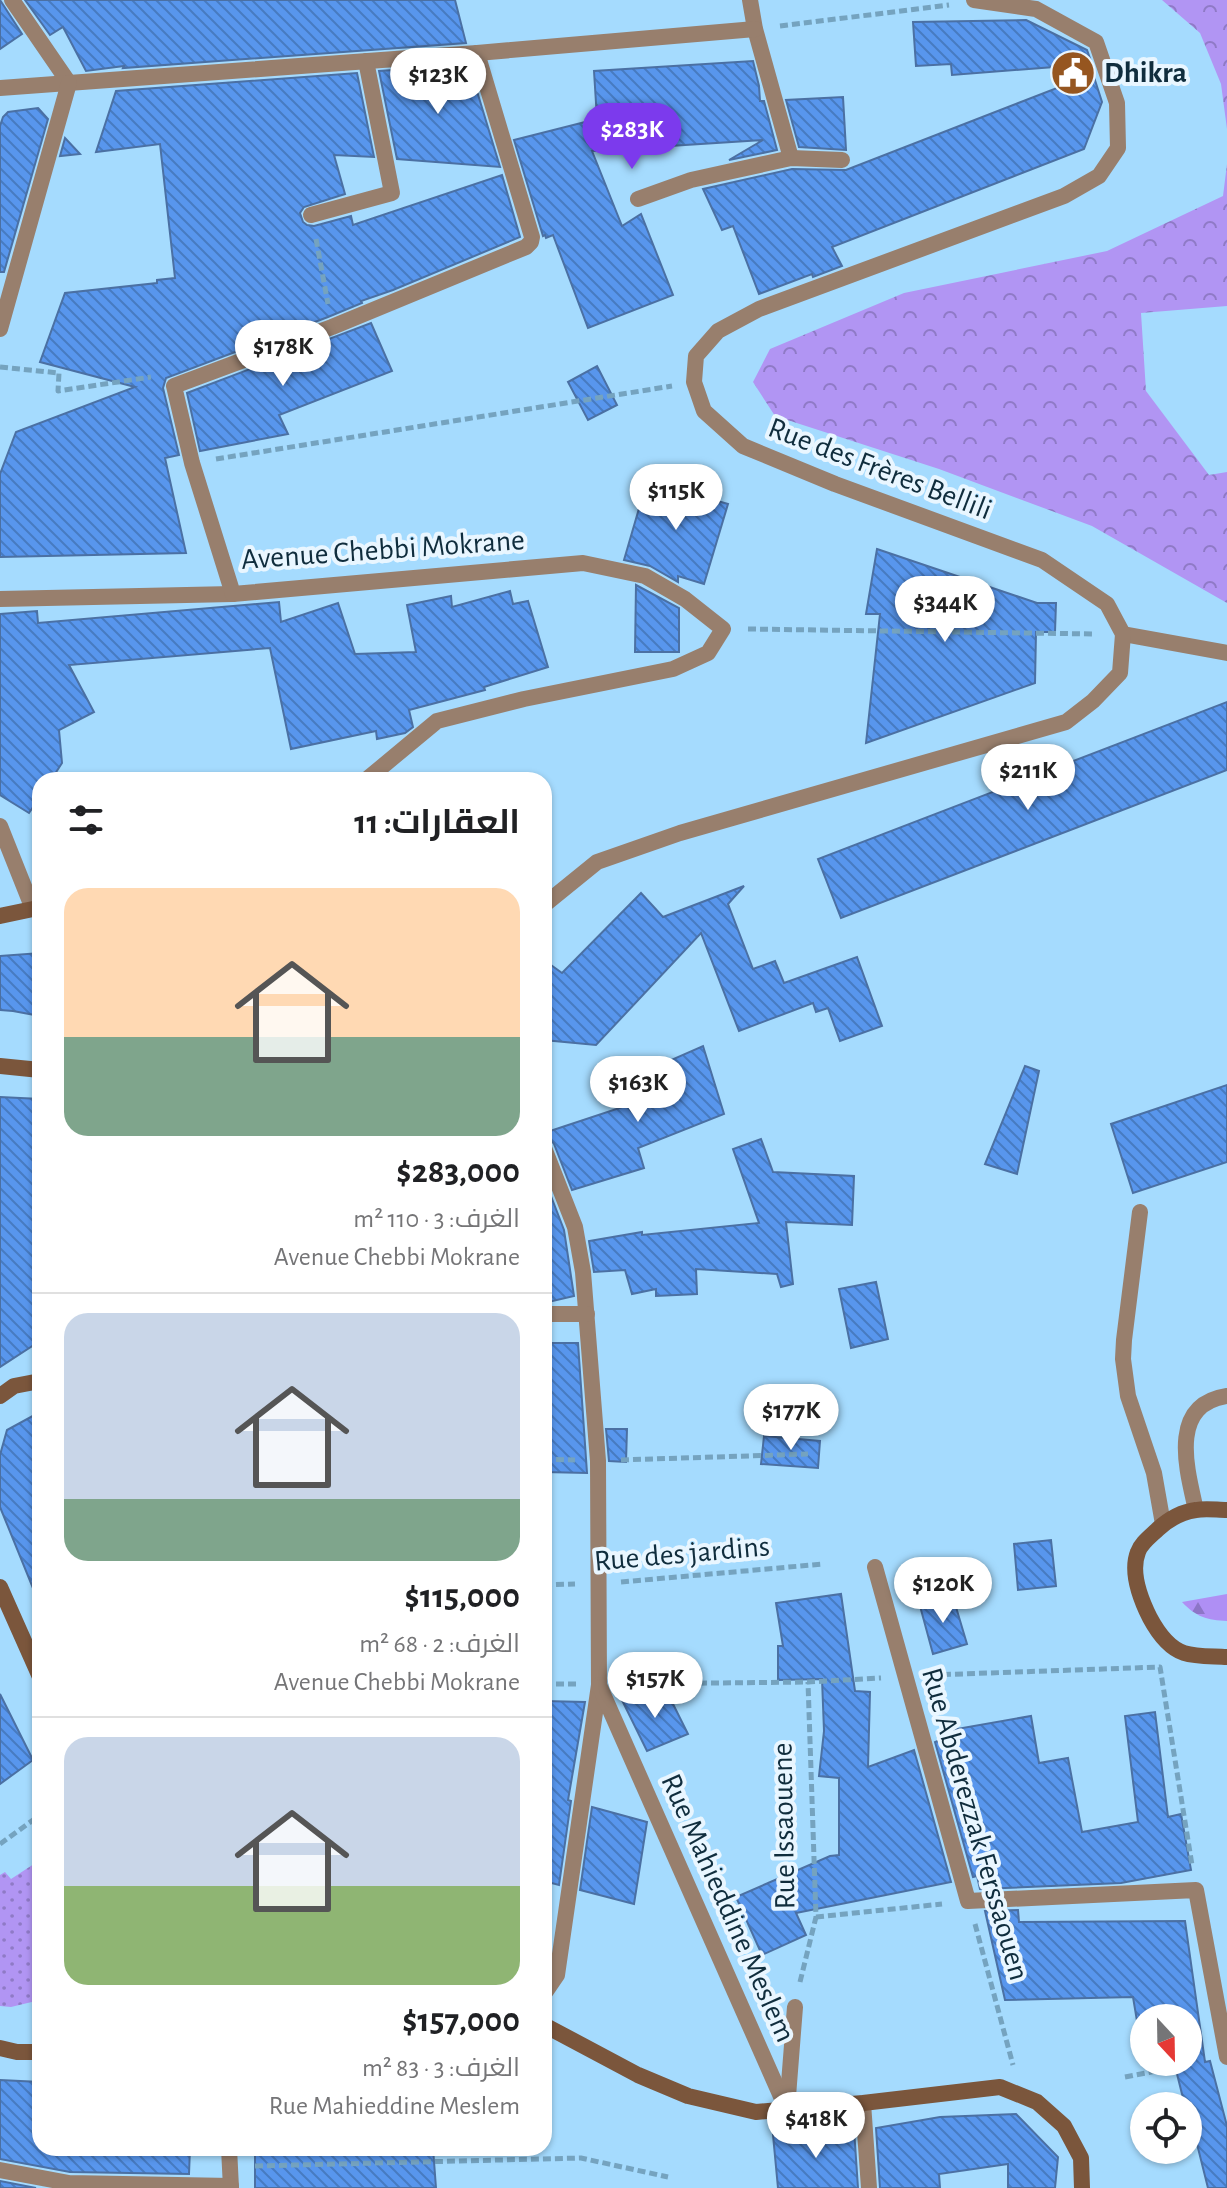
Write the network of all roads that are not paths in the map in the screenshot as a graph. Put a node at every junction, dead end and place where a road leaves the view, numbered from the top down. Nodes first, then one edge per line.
1 (12, 0) edge
2 (750, 0) edge
3 (975, 1) edge
4 (755, 29) junction
5 (477, 53) junction
6 (366, 61) junction
7 (69, 83) junction
8 (0, 88) edge
9 (791, 158) junction
10 (842, 160) dead end
11 (638, 199) dead end
12 (311, 215) road end
13 (0, 329) edge
14 (233, 594) junction
15 (0, 599) edge
16 (1123, 634) junction
17 (1227, 653) edge
18 (376, 772) edge
19 (0, 826) edge
20 (552, 899) edge
21 (32, 901) edge
22 (32, 911) edge
23 (0, 916) edge
24 (0, 1066) edge
25 (32, 1069) edge
26 (552, 1168) edge
27 (1140, 1212) dead end
28 (552, 1314) edge
29 (587, 1314) junction
30 (32, 1383) edge
31 (0, 1396) edge
32 (1227, 1396) edge
33 (1196, 1510) junction
34 (1227, 1510) edge
35 (1163, 1524) junction
36 (875, 1567) dead end
37 (0, 1587) edge
38 (1227, 1657) edge
39 (32, 1659) edge
40 (599, 1685) junction
41 (552, 1959) edge
42 (795, 2007) road end
43 (552, 2029) edge
44 (0, 2048) edge
45 (32, 2052) edge
46 (1227, 2057) edge
47 (863, 2103) junction
48 (787, 2110) junction
49 (230, 2157) edge
50 (0, 2170) edge
51 (231, 2187) edge
52 (869, 2188) edge
53 (1082, 2188) edge

1 - 7 street
2 - 4 street
3 - 16 street, Rue des Frères Bellili
4 - 5 street
4 - 9 street
5 - 6 street
5 - 14 street, Avenue Chebbi Mokrane
6 - 7 street
6 - 12 street
7 - 8 street
7 - 13 street
9 - 10 street
9 - 11 street
14 - 15 street
14 - 18 street, Avenue Chebbi Mokrane
16 - 17 street
16 - 20 street
19 - 21 street
22 - 23 street
24 - 25 street
26 - 29 street
27 - 35 street
28 - 29 street
29 - 40 street
30 - 31 street
32 - 33 street
33 - 34 street
33 - 35 street
35 - 38 street
36 - 46 street, Rue Abderezzak Ferssaouen
37 - 39 street
40 - 41 street
40 - 48 street, Rue Mahieddine Meslem
42 - 48 street
43 - 48 street
44 - 45 street
47 - 48 street
47 - 52 street
47 - 53 street
49 - 51 street
50 - 51 street

